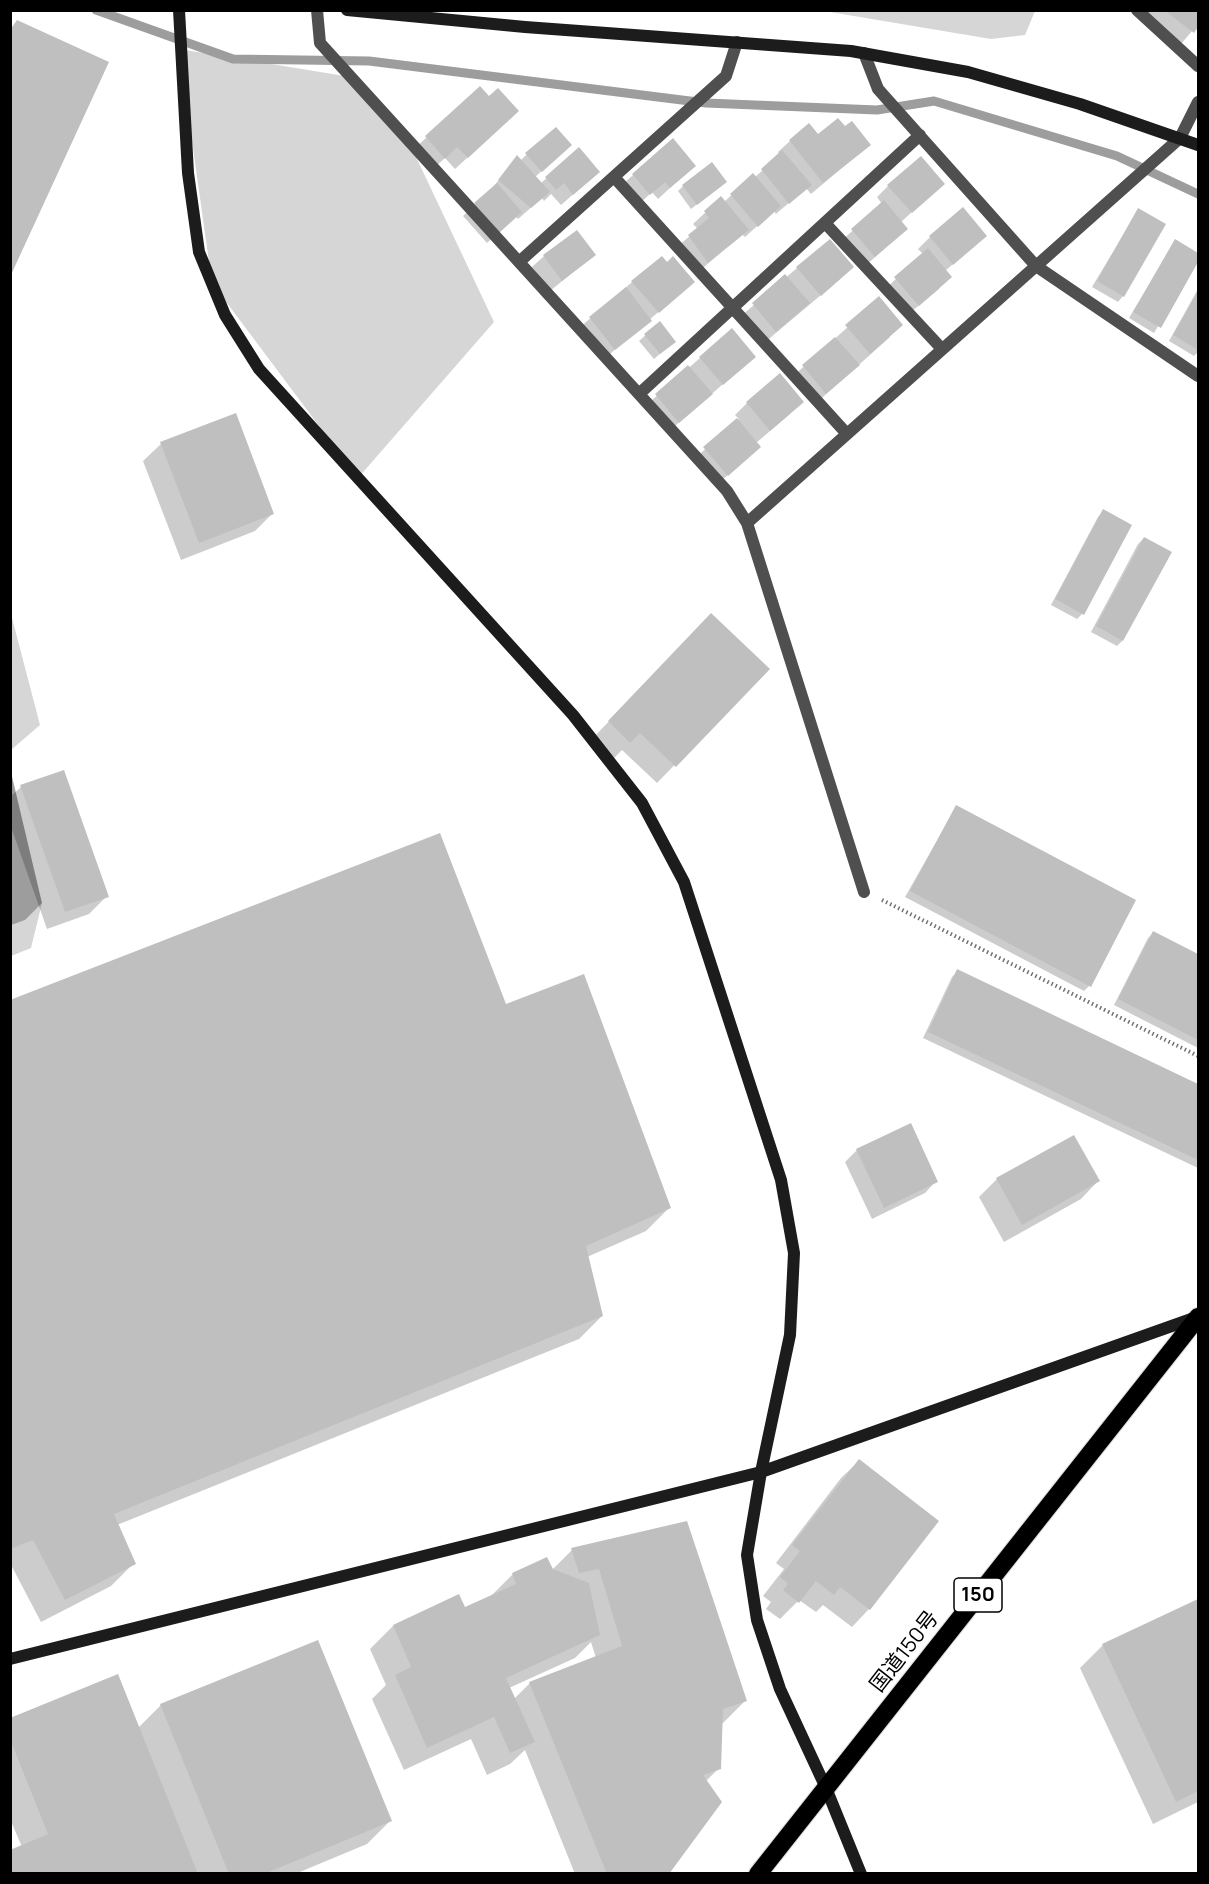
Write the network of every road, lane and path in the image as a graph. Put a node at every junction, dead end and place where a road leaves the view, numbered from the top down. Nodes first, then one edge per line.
1 (179, 10) edge
2 (317, 10) edge
3 (347, 10) edge
4 (1137, 10) edge
5 (737, 42) junction
6 (864, 53) junction
7 (1198, 66) edge
8 (1198, 102) edge
9 (920, 135) junction
10 (1180, 138) junction
11 (1198, 145) edge
12 (614, 177) junction
13 (825, 223) junction
14 (519, 262) junction
15 (1036, 266) junction
16 (733, 307) junction
17 (942, 349) junction
18 (1198, 376) edge
19 (639, 394) junction
20 (847, 434) junction
21 (747, 523) junction
22 (864, 892) joint
23 (1198, 1056) edge
24 (1198, 1317) edge
25 (761, 1472) junction
26 (10, 1659) edge
27 (826, 1788) junction
28 (758, 1874) edge
29 (861, 1874) edge

1 - 25 street
2 - 14 street
3 - 5 street
4 - 7 street
5 - 6 street
5 - 12 street
6 - 9 street
6 - 10 street
8 - 10 street
9 - 13 street
9 - 15 street
10 - 11 street
10 - 15 street
12 - 14 street
12 - 16 street
13 - 16 street
13 - 17 street
14 - 19 street
15 - 17 street
15 - 18 street
16 - 19 street
16 - 20 street
17 - 20 street
19 - 21 street
20 - 21 street
21 - 22 street
22 - 23 path
24 - 25 street
24 - 27 highway, 国道150号 / 150
25 - 26 street
25 - 27 street
27 - 28 highway, 国道150号 / 150
27 - 29 street

